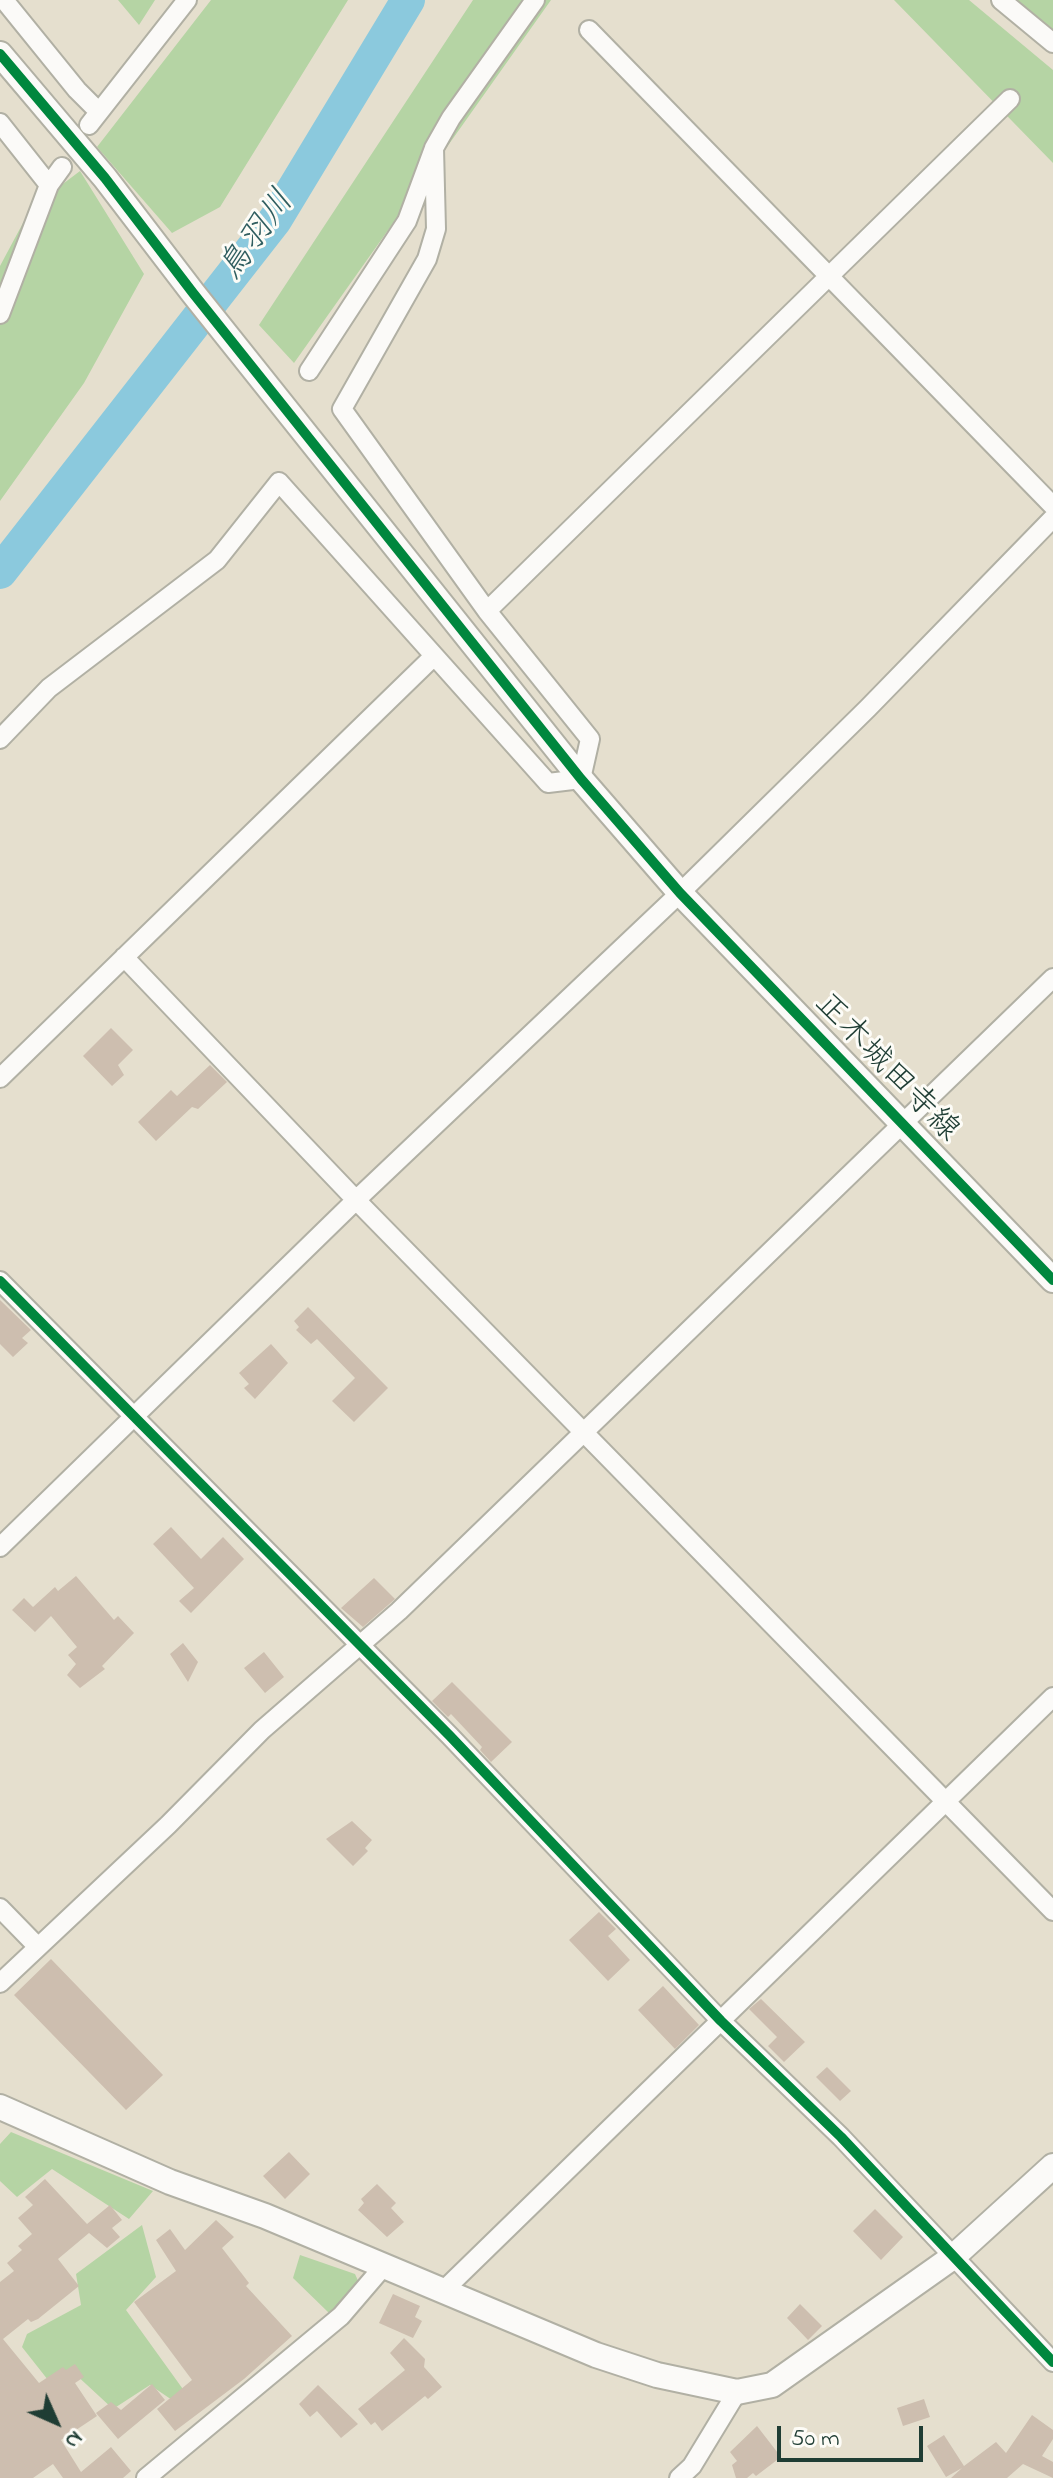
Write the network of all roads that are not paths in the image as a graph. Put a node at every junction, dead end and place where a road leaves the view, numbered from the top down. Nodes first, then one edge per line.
1 (4, 0) edge
2 (187, 0) edge
3 (535, 0) edge
4 (1001, 0) edge
5 (589, 30) dead end
6 (1053, 43) edge
7 (0, 54) edge
8 (1010, 99) dead end
9 (0, 123) edge
10 (434, 148) junction
11 (62, 167) dead end
12 (49, 185) junction
13 (829, 275) junction
14 (0, 314) edge
15 (309, 371) dead end
16 (1053, 506) edge
17 (1053, 518) edge
18 (487, 611) junction
19 (432, 658) junction
20 (0, 739) edge
21 (581, 779) junction
22 (680, 893) junction
23 (124, 957) junction
24 (1053, 978) edge
25 (0, 1078) edge
26 (901, 1125) junction
27 (356, 1200) junction
28 (1053, 1280) edge
29 (0, 1281) edge
30 (132, 1417) junction
31 (585, 1433) junction
32 (0, 1547) edge
33 (362, 1647) junction
34 (1053, 1697) edge
35 (946, 1801) junction
36 (0, 1908) edge
37 (1053, 1911) edge
38 (37, 1946) junction
39 (0, 1983) edge
40 (721, 2021) junction
41 (2, 2113) edge
42 (1053, 2166) edge
43 (953, 2257) junction
44 (383, 2267) junction
45 (443, 2291) junction
46 (1053, 2362) edge
47 (737, 2392) junction
48 (146, 2478) edge
49 (679, 2478) edge

1 - 2 street
3 - 10 street
4 - 6 street
5 - 13 street
7 - 21 street, 正木城田寺線
8 - 13 street
9 - 12 street
10 - 15 street
10 - 18 street
11 - 12 street
12 - 14 street
13 - 16 street
13 - 18 street
17 - 22 street
18 - 21 street
19 - 20 street
19 - 21 street
19 - 23 street
21 - 22 street, 正木城田寺線
22 - 26 street, 正木城田寺線
22 - 27 street
23 - 25 street
23 - 27 street
24 - 26 street
26 - 28 street, 正木城田寺線
26 - 31 street
27 - 30 street
27 - 31 street
29 - 30 street
30 - 32 street
30 - 33 street
31 - 33 street
31 - 35 street
33 - 38 street
33 - 40 street
34 - 35 street
35 - 37 street
35 - 40 street
36 - 38 street
38 - 39 street
40 - 43 street
40 - 45 street
41 - 44 street
42 - 43 street
43 - 46 street
43 - 47 street
44 - 45 street
44 - 48 street
45 - 47 street
47 - 49 street

